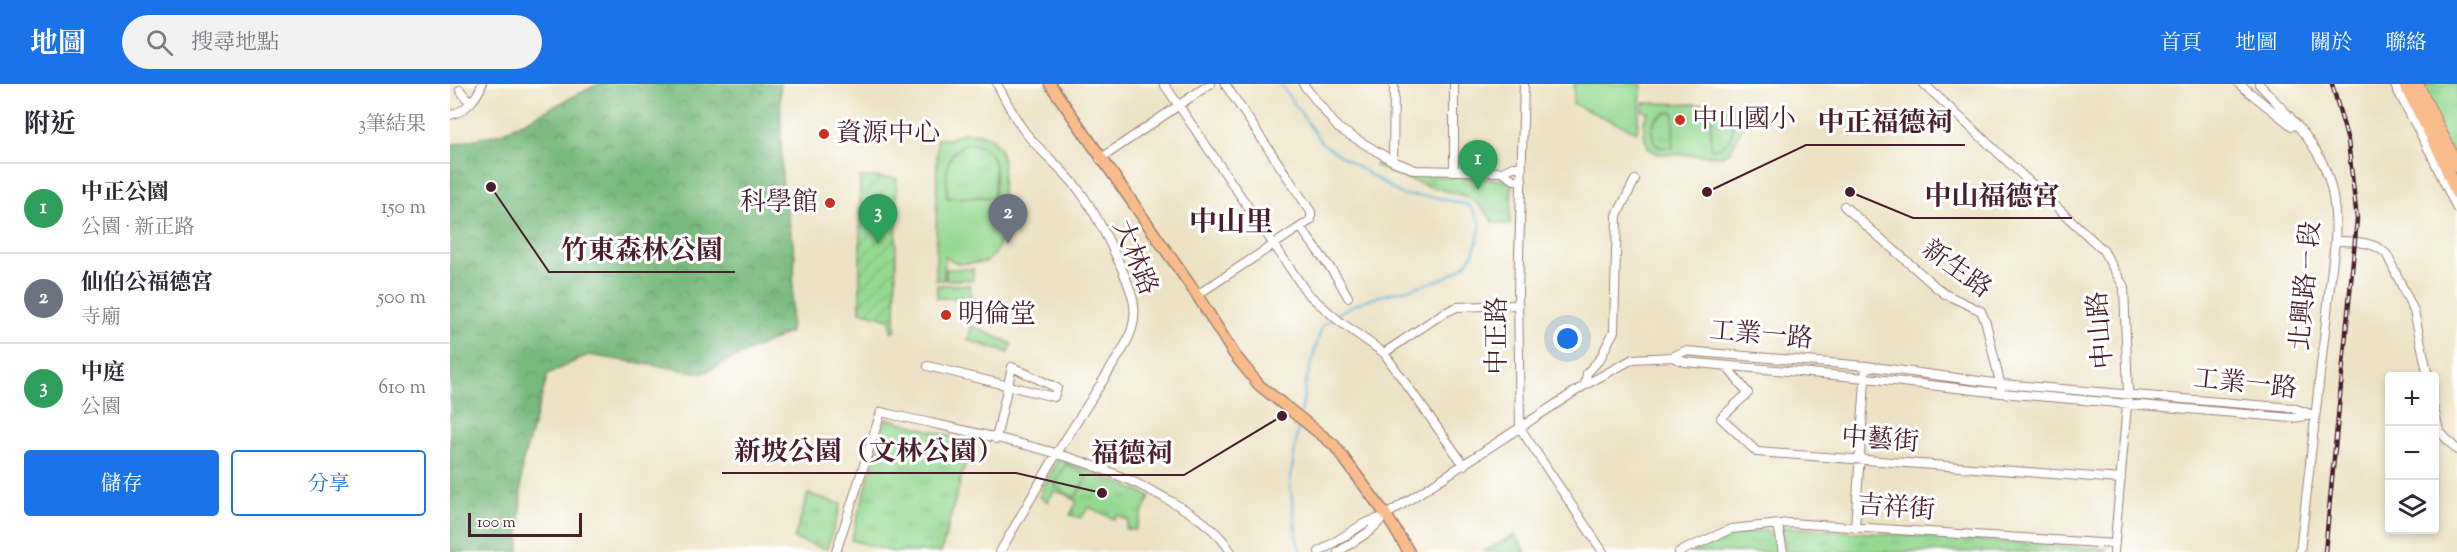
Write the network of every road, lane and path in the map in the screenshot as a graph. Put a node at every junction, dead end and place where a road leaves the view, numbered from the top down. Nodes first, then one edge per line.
1 (482, 84) edge
2 (997, 84) edge
3 (1050, 84) edge
4 (1164, 84) edge
5 (1210, 84) edge
6 (1225, 84) edge
7 (1303, 84) edge
8 (1394, 84) edge
9 (1454, 84) edge
10 (1524, 84) edge
11 (1924, 84) edge
12 (2239, 84) edge
13 (2259, 84) edge
14 (2394, 84) edge
15 (2405, 84) edge
16 (2417, 84) edge
17 (460, 90) dead end
18 (473, 100) junction
19 (1178, 106) junction
20 (450, 115) edge
21 (2307, 137) junction
22 (1100, 159) junction
23 (1393, 161) junction
24 (2457, 166) edge
25 (1522, 167) junction
26 (1454, 171) junction
27 (1502, 172) junction
28 (1522, 180) junction
29 (1635, 180) dead end
30 (2457, 193) edge
31 (1844, 206) dead end
32 (2457, 209) edge
33 (1301, 228) junction
34 (2335, 241) junction
35 (1273, 246) junction
36 (1197, 296) junction
37 (1348, 297) dead end
38 (1518, 305) junction
39 (1384, 353) junction
40 (1672, 357) junction
41 (928, 366) dead end
42 (1726, 366) junction
43 (1866, 366) junction
44 (2427, 372) edge
45 (1866, 378) junction
46 (1585, 385) junction
47 (1007, 386) junction
48 (2001, 388) junction
49 (2128, 399) junction
50 (2315, 415) junction
51 (2438, 426) edge
52 (1520, 428) junction
53 (996, 439) junction
54 (2457, 450) edge
55 (1057, 453) junction
56 (1860, 460) junction
57 (1464, 465) junction
58 (2121, 479) junction
59 (1386, 515) junction
60 (1778, 525) junction
61 (1855, 528) junction
62 (2114, 548) edge
63 (836, 552) edge
64 (1000, 552) edge
65 (1231, 552) edge
66 (1319, 552) edge
67 (1338, 552) edge
68 (1409, 552) edge
69 (1603, 552) edge
70 (1679, 552) edge
71 (1783, 552) edge
72 (2300, 552) edge

1 - 18 street
2 - 55 street, 大林路
3 - 22 main road
4 - 19 street
5 - 19 street
6 - 33 street
7 - 23 street
8 - 23 street
9 - 26 street
10 - 25 street, 中正路
11 - 49 street, 中山路
12 - 21 street
13 - 21 street, 北興路ㄧ段
14 - 32 street
15 - 30 highway
16 - 24 highway
17 - 18 street
18 - 20 street
19 - 22 street
19 - 35 street
21 - 34 street, 北興路ㄧ段
22 - 36 main road
23 - 26 street
25 - 27 street
25 - 28 street, 中正路
26 - 27 street
27 - 28 street
28 - 38 street, 中正路
29 - 46 street
31 - 48 street, 新生路
33 - 35 street
33 - 37 street
34 - 44 street
34 - 50 street, 北興路ㄧ段
35 - 36 street
35 - 39 street
36 - 59 main road
38 - 39 street
38 - 52 street, 中正路
39 - 57 street
40 - 42 street, 工業一路
40 - 43 street, 工業一路
40 - 46 street, 工業一路
41 - 47 street
42 - 45 street, 工業一路
42 - 56 street, 中藝街
43 - 45 street
43 - 48 street, 工業一路
45 - 48 street, 工業一路
45 - 56 street
46 - 52 street, 工業一路
47 - 47 street
47 - 53 street
48 - 49 street, 工業一路
49 - 50 street, 工業一路
49 - 58 street, 中山路
50 - 72 street, 北興路ㄧ段
51 - 54 street
52 - 57 street
52 - 69 street
53 - 55 street
53 - 63 street
55 - 64 street, 大林路
55 - 65 street
56 - 58 street, 中藝街
56 - 61 street
57 - 59 street
58 - 62 street, 中山路
59 - 66 street
59 - 67 street
59 - 68 main road
60 - 61 street, 吉祥街
60 - 70 street, 吉祥街
60 - 71 street
61 - 62 street, 吉祥街

